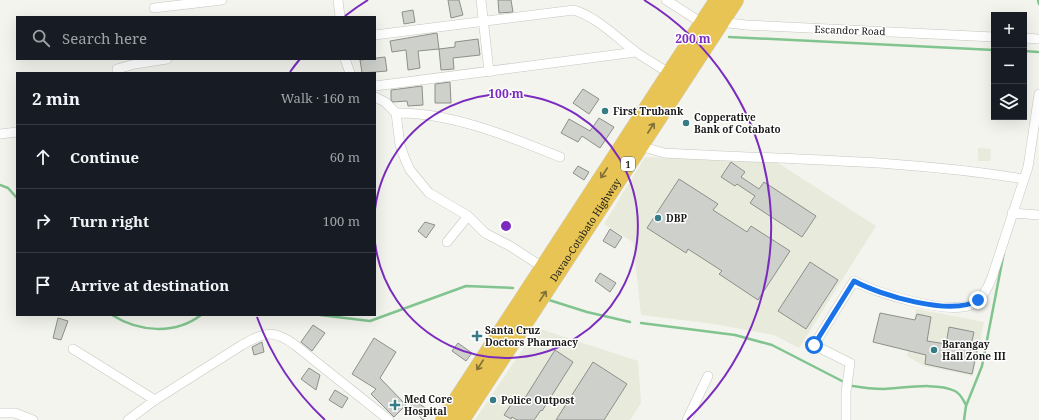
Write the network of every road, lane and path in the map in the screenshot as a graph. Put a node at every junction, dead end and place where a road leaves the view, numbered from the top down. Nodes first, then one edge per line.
1 (222, 0) edge
2 (338, 0) edge
3 (481, 0) edge
4 (666, 0) edge
5 (735, 0) edge
6 (211, 1) edge
7 (154, 8) dead end
8 (340, 16) edge
9 (713, 17) edge
10 (483, 21) junction
11 (376, 35) edge
12 (991, 37) edge
13 (1027, 38) edge
14 (1039, 39) edge
15 (636, 52) junction
16 (161, 60) edge
17 (346, 60) edge
18 (135, 64) junction
19 (117, 72) edge
20 (131, 72) edge
21 (350, 72) edge
22 (489, 72) junction
23 (670, 74) junction
24 (376, 86) edge
25 (1039, 94) edge
26 (376, 98) edge
27 (396, 113) junction
28 (16, 132) edge
29 (0, 134) edge
30 (640, 146) junction
31 (560, 157) dead end
32 (623, 158) junction
33 (1024, 179) junction
34 (592, 206) junction
35 (1012, 213) junction
36 (1039, 215) edge
37 (468, 216) junction
38 (447, 242) dead end
39 (544, 268) junction
40 (74, 349) dead end
41 (708, 376) dead end
42 (155, 400) junction
43 (0, 413) edge
44 (33, 420) edge
45 (128, 420) edge
46 (389, 420) edge
47 (444, 420) edge
48 (461, 420) edge
49 (688, 420) edge
50 (846, 420) edge

1 - 6 street
2 - 8 street
3 - 10 street
4 - 9 street
5 - 9 highway, Davao-Cotabato Highway / 1
6 - 7 street
9 - 12 street, Escandor Road
9 - 23 highway, Davao-Cotabato Highway / 1
30 -> 9 highway, Davao-Cotabato Highway / 1
10 - 11 street
10 - 15 street
10 - 22 street
13 - 14 street
15 - 22 street
15 - 23 street
16 - 18 street
17 - 21 street
18 - 19 street
18 - 20 street
22 - 24 street
23 - 32 highway, Davao-Cotabato Highway / 1
25 - 33 street
26 - 27 street
27 - 31 street
27 - 37 street
28 - 29 street
30 - 32 highway, Davao-Cotabato Highway / 1
30 - 33 street
32 - 34 highway, Davao-Cotabato Highway / 1
33 - 35 street
34 - 39 highway, Davao-Cotabato Highway / 1
48 -> 34 highway, Davao-Cotabato Highway / 1
35 - 36 street
35 - 50 street
37 - 38 street
37 - 39 street
39 -> 47 highway, Davao-Cotabato Highway / 1
40 - 42 street
41 - 49 street
42 - 45 street
42 - 46 street
43 - 44 street

